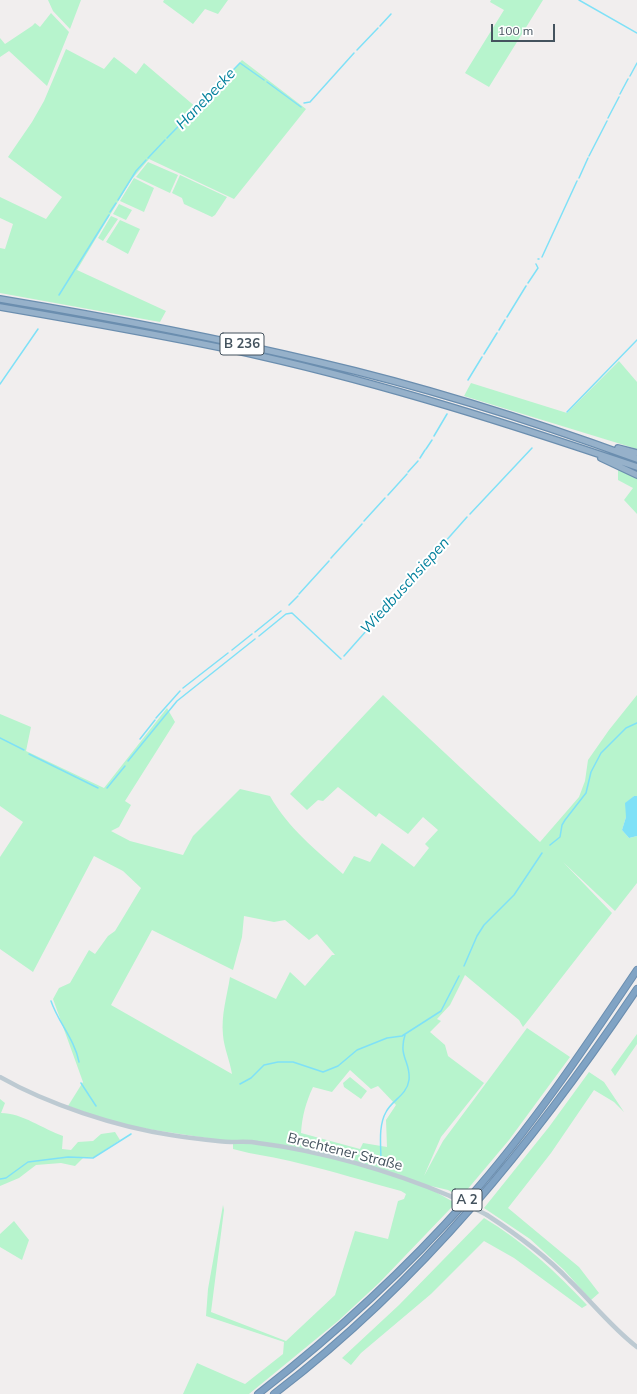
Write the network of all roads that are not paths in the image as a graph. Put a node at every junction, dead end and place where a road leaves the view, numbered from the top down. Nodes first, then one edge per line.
1 (0, 299) edge
2 (0, 307) edge
3 (583, 439) junction
4 (583, 449) junction
5 (637, 453) edge
6 (637, 459) edge
7 (637, 467) edge
8 (637, 475) edge
9 (637, 970) edge
10 (637, 989) edge
11 (0, 1078) edge
12 (637, 1346) edge
13 (258, 1394) edge
14 (274, 1394) edge

1 - 3 highway, B 236
2 - 4 highway, B 236
3 - 5 highway
3 - 6 highway, B 236
4 - 7 highway, B 236
4 - 8 highway
9 - 13 highway, A 2
10 - 14 highway, A 2
11 - 12 street, Brechtener Straße, bridge

